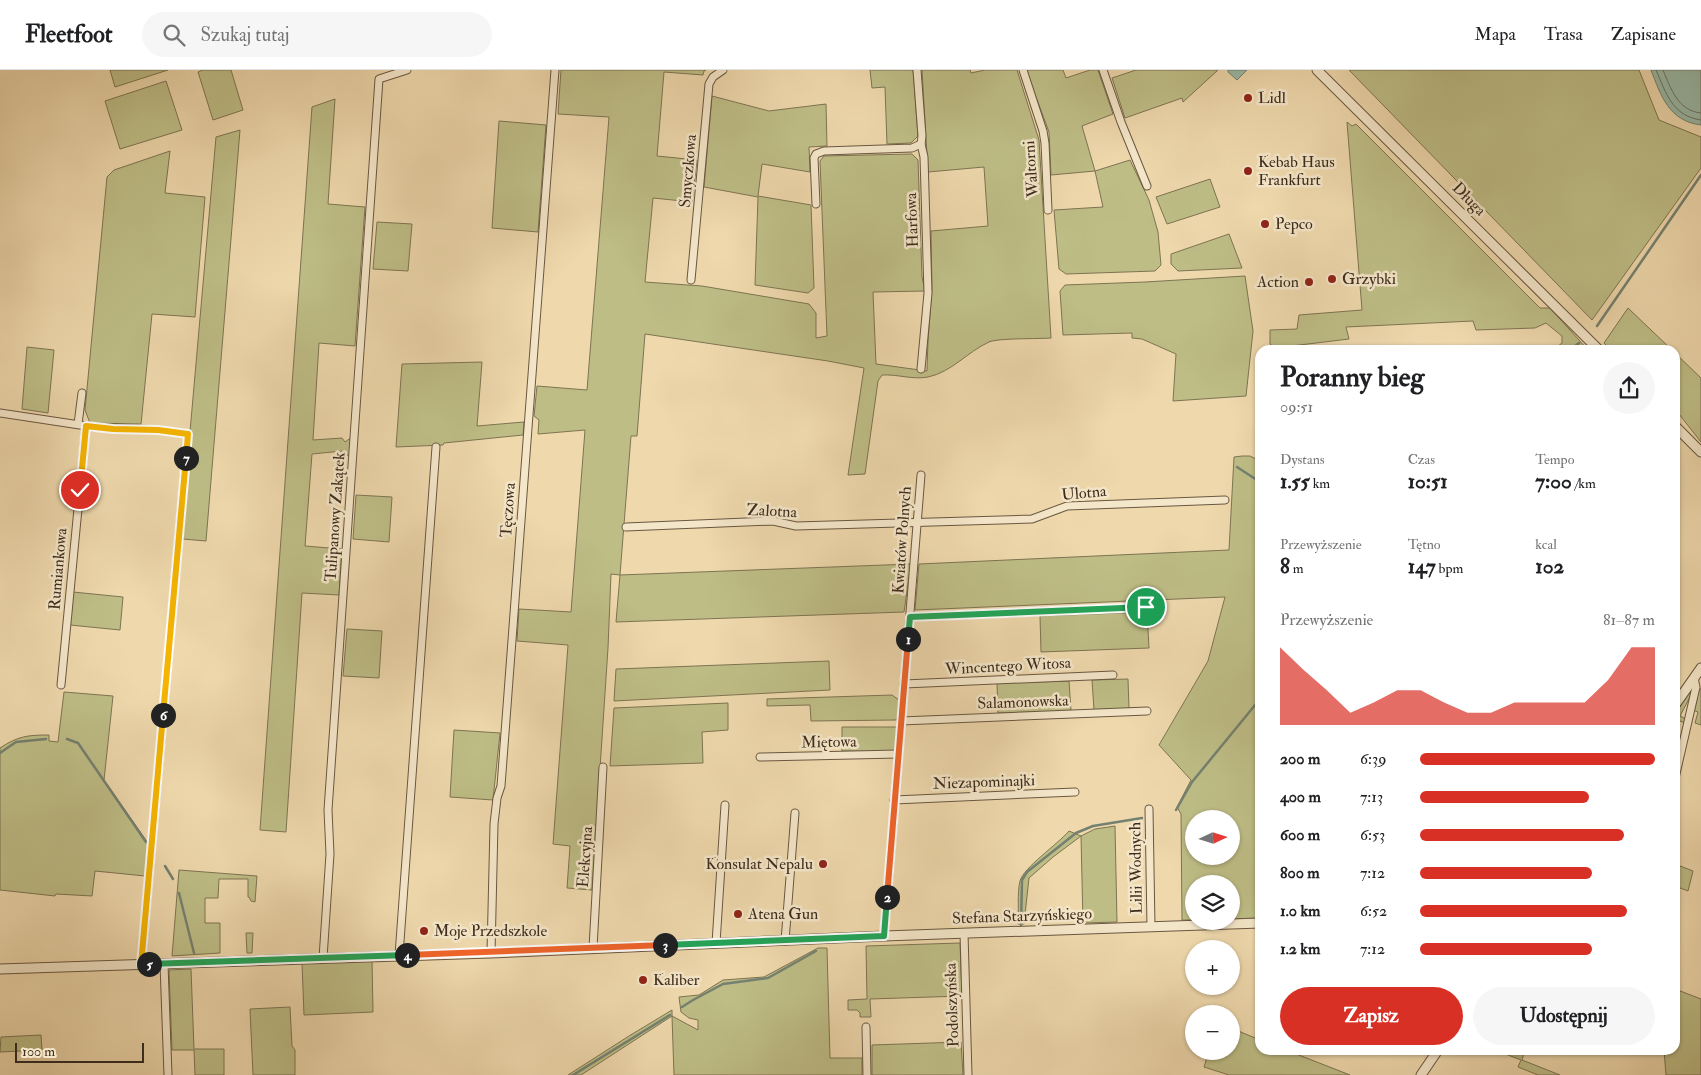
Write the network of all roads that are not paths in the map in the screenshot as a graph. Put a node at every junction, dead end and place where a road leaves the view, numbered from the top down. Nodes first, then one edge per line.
1 (407, 70) edge
2 (555, 70) edge
3 (723, 70) edge
4 (917, 70) edge
5 (1023, 70) edge
6 (1103, 70) edge
7 (1317, 70) edge
8 (920, 144) junction
9 (1147, 186) dead end
10 (816, 204) dead end
11 (1048, 210) dead end
12 (691, 280) dead end
13 (1594, 345) edge
14 (921, 368) dead end
15 (82, 393) dead end
16 (0, 413) edge
17 (78, 424) junction
18 (86, 426) junction
19 (1680, 431) edge
20 (436, 447) dead end
21 (1701, 452) edge
22 (921, 475) dead end
23 (1225, 500) dead end
24 (917, 523) junction
25 (626, 527) dead end
26 (1146, 607) dead end
27 (910, 617) junction
28 (1701, 668) edge
29 (1113, 675) dead end
30 (1694, 678) junction
31 (904, 684) junction
32 (61, 685) dead end
33 (1680, 698) edge
34 (1147, 711) dead end
35 (901, 721) junction
36 (898, 754) junction
37 (1680, 756) edge
38 (760, 757) dead end
39 (603, 767) dead end
40 (1074, 792) dead end
41 (894, 800) junction
42 (725, 804) dead end
43 (1149, 809) dead end
44 (795, 813) dead end
45 (1255, 923) edge
46 (1151, 927) junction
47 (964, 933) junction
48 (884, 936) junction
49 (786, 941) junction
50 (716, 943) junction
51 (593, 948) junction
52 (492, 953) junction
53 (399, 955) junction
54 (323, 958) junction
55 (164, 964) junction
56 (141, 965) junction
57 (0, 969) edge
58 (866, 1027) dead end
59 (1435, 1055) edge
60 (168, 1075) edge
61 (867, 1075) edge
62 (968, 1075) edge
63 (1421, 1075) edge

1 - 54 street, Tulipanowy Zakątek
2 - 52 street, Tęczowa
3 - 12 street, Smyczkowa
4 - 8 street, Harfowa
5 - 11 street, Waltorni
6 - 9 street
7 - 13 street, Długa
8 - 10 street
8 - 14 street, Harfowa
15 - 17 street
16 - 17 street
17 - 18 street
18 - 32 street, Rumiankowa
18 - 56 street
19 - 21 street
20 - 53 street
22 - 24 street, Kwiatów Polnych
23 - 24 street, Ulotna
24 - 25 street, Zalotna
24 - 27 street, Kwiatów Polnych
26 - 27 street
27 - 31 street, Kwiatów Polnych
28 - 30 street
29 - 31 street, Wincentego Witosa
30 - 33 street
30 - 37 street
31 - 35 street, Kwiatów Polnych
34 - 35 street, Salamonowska
35 - 36 street, Kwiatów Polnych
36 - 38 street, Miętowa
36 - 41 street, Kwiatów Polnych
39 - 51 street, Elekcyjna
40 - 41 street, Niezapominajki
41 - 48 street, Kwiatów Polnych
42 - 50 street
43 - 46 street, Lilii Wodnych
44 - 49 street
45 - 46 street, Stefana Starzyńskiego
46 - 47 street, Stefana Starzyńskiego
47 - 48 street, Stefana Starzyńskiego
47 - 62 street, Podolszyńska
48 - 49 street, Stefana Starzyńskiego
49 - 50 street, Stefana Starzyńskiego
50 - 51 street, Stefana Starzyńskiego
51 - 52 street, Stefana Starzyńskiego
52 - 53 street, Stefana Starzyńskiego
53 - 54 street, Stefana Starzyńskiego
54 - 55 street, Stefana Starzyńskiego
55 - 56 street, Stefana Starzyńskiego
55 - 60 street
56 - 57 street, Stefana Starzyńskiego
58 - 61 street
59 - 63 street

